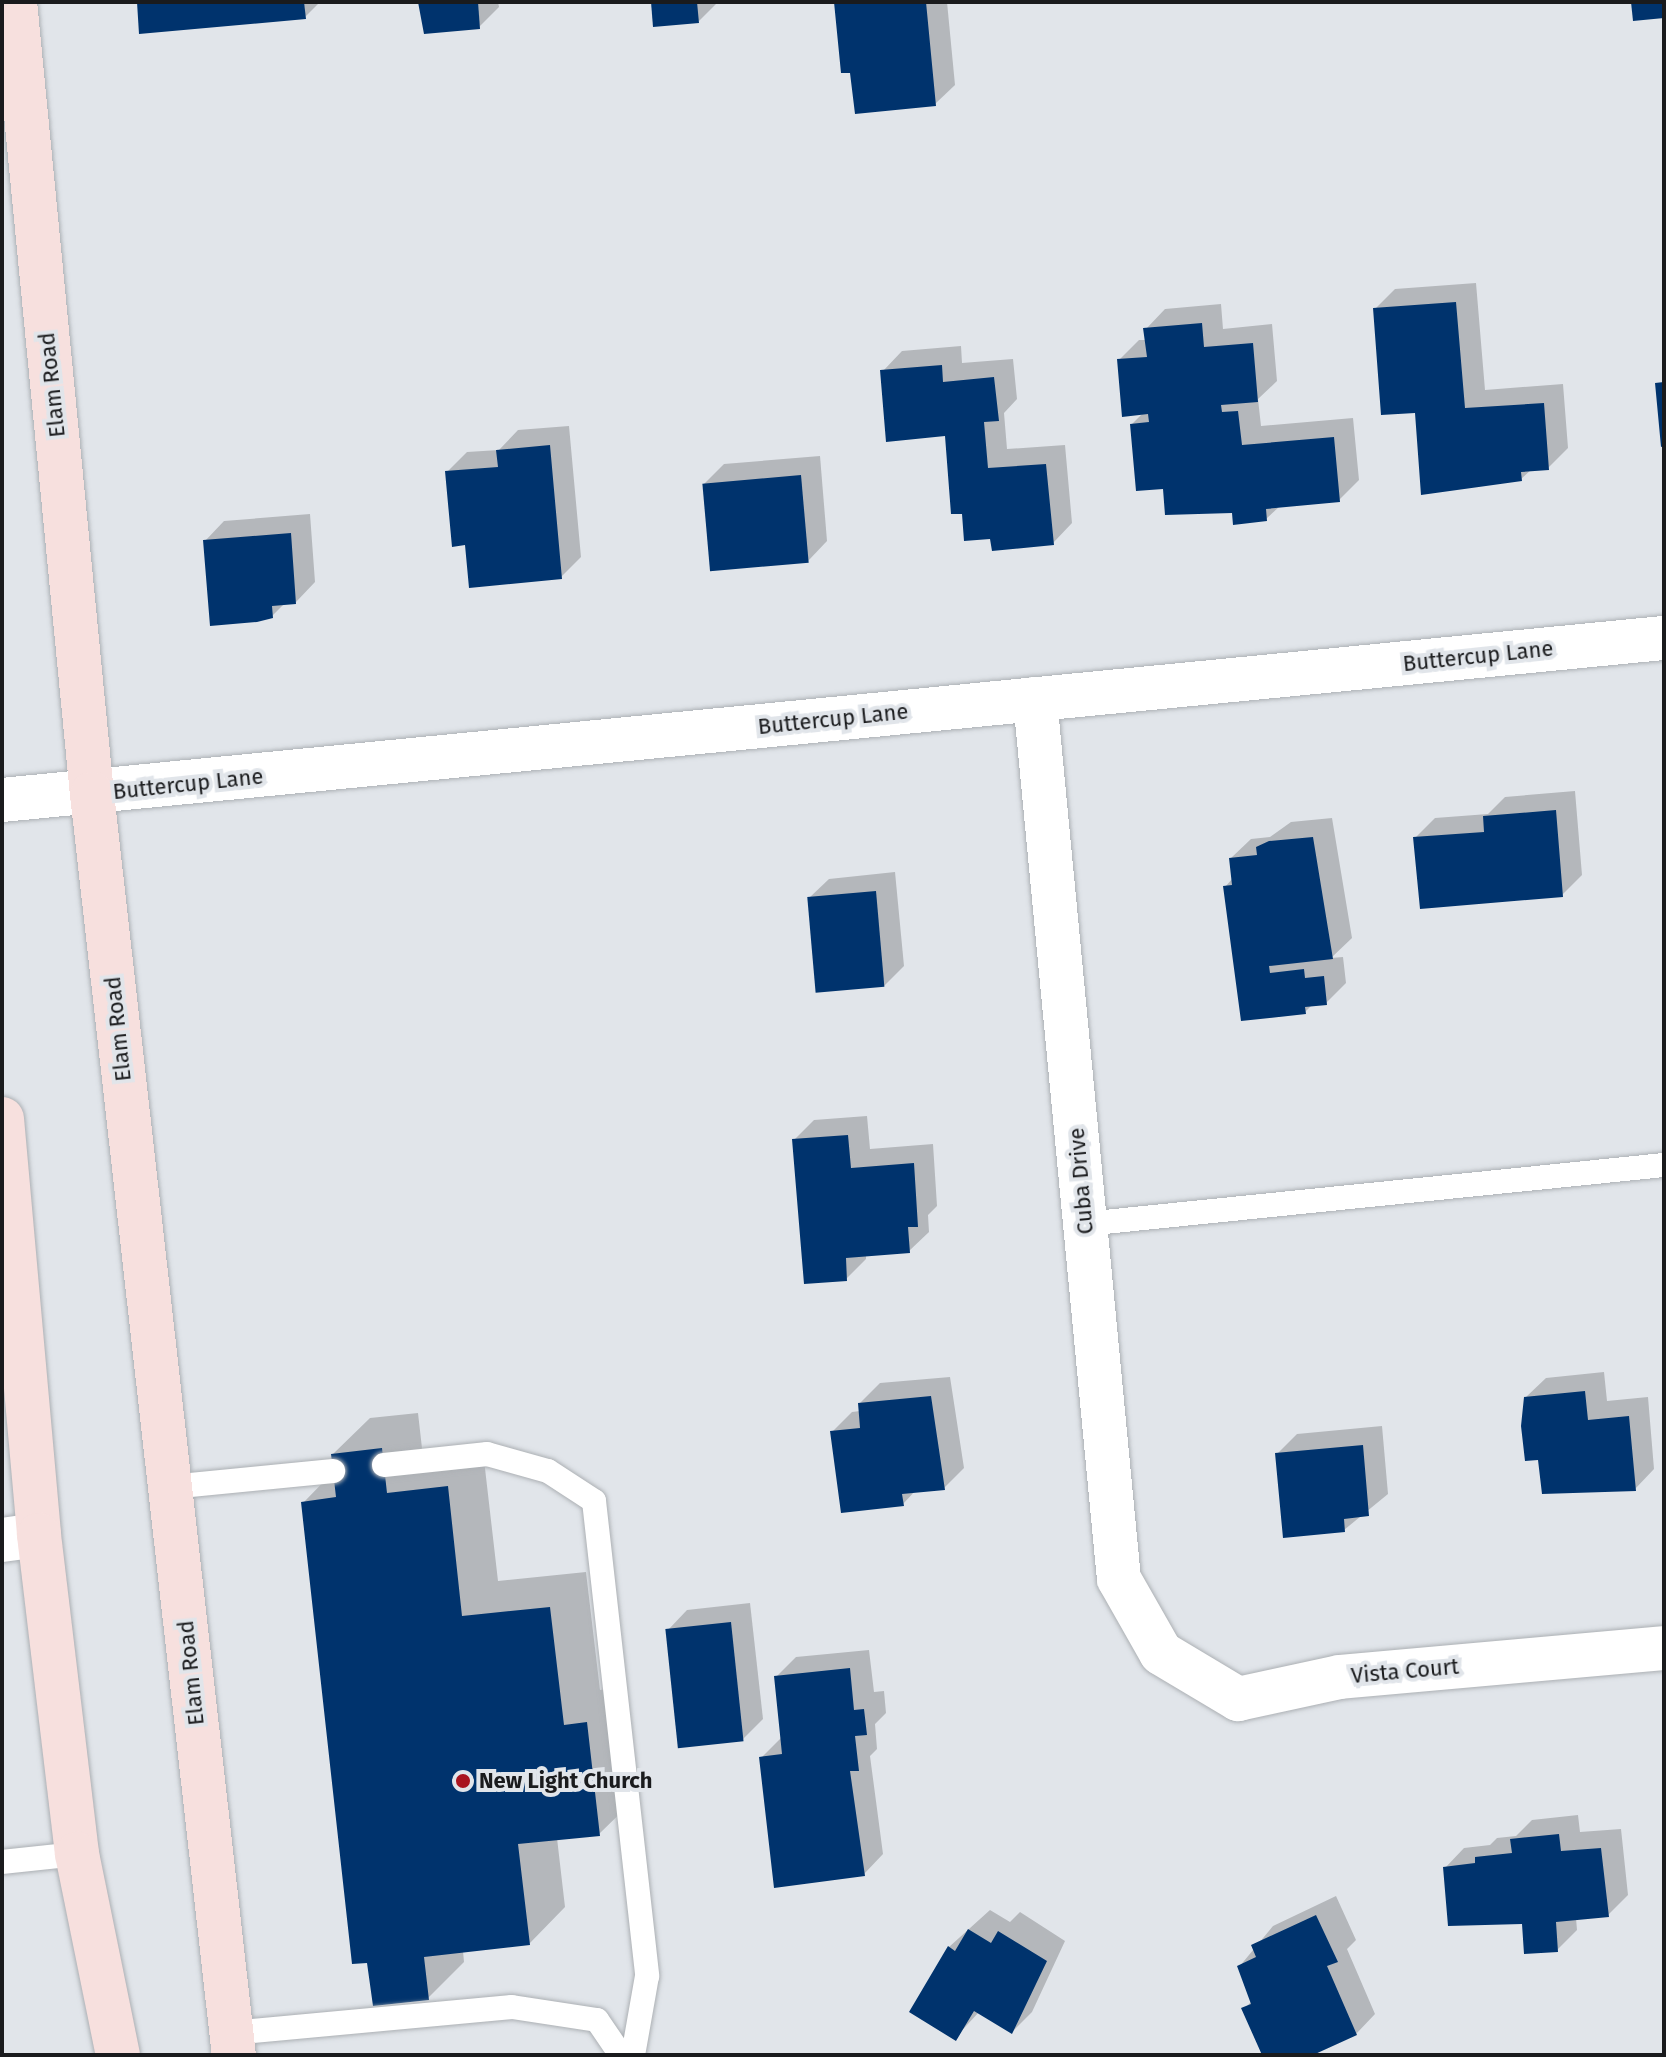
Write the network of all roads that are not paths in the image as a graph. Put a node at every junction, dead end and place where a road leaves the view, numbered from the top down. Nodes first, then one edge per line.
1 (15, 2) edge
2 (1664, 638) edge
3 (1035, 699) junction
4 (92, 794) junction
5 (2, 800) edge
6 (2, 1119) edge
7 (1664, 1165) edge
8 (1085, 1224) junction
9 (384, 1465) dead end
10 (333, 1471) dead end
11 (170, 1487) junction
12 (20, 1538) edge
13 (1664, 1648) edge
14 (1161, 1653) joint
15 (77, 1854) junction
16 (2, 1862) edge
17 (233, 2044) edge
18 (118, 2055) edge
19 (621, 2055) edge
20 (633, 2055) edge

1 - 4 main road, Elam Road
2 - 3 street, Buttercup Lane
3 - 4 street, Buttercup Lane
3 - 8 street, Cuba Drive
4 - 5 street, Buttercup Lane
4 - 11 main road, Elam Road
6 - 12 main road
7 - 8 lane
8 - 14 street, Cuba Drive
9 - 20 lane
10 - 11 lane
11 - 17 main road, Elam Road
12 - 15 main road
13 - 14 street, Vista Court
15 - 16 lane
15 - 18 main road
17 - 19 lane

